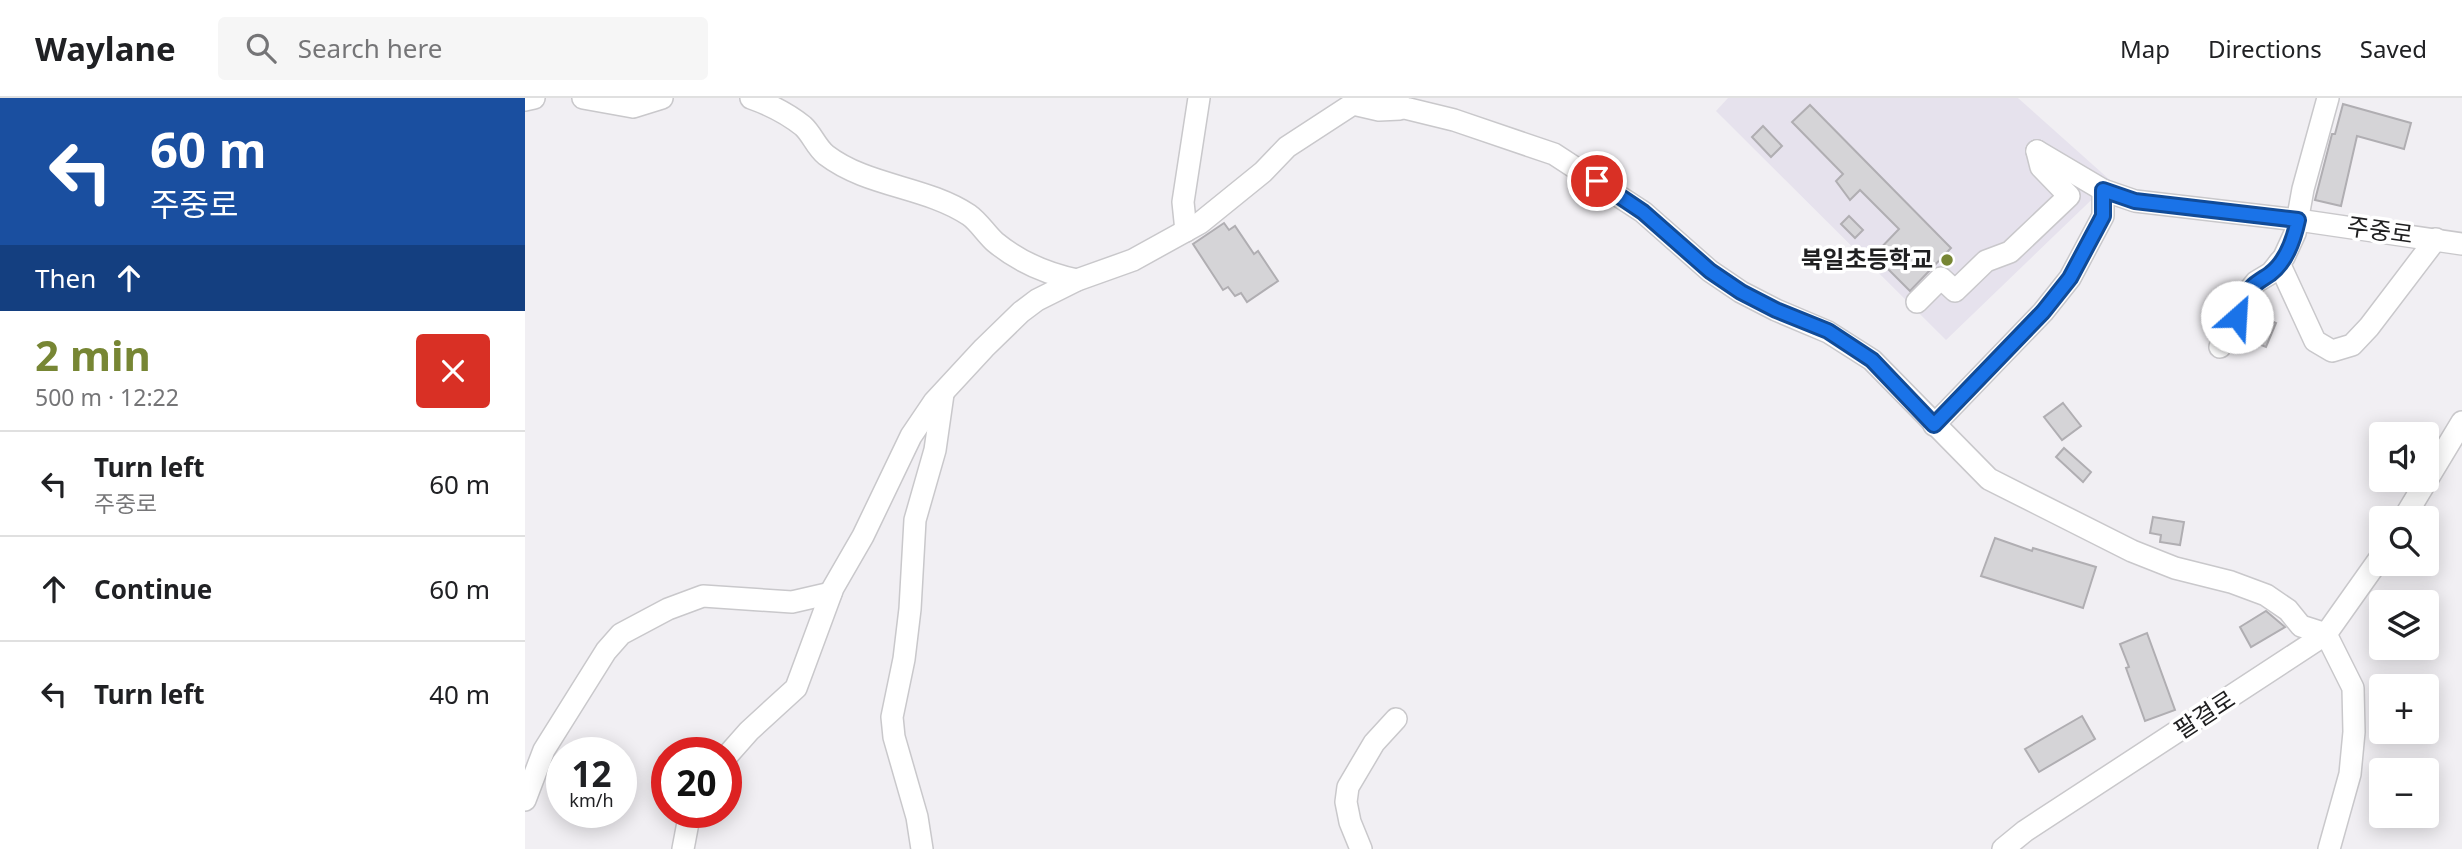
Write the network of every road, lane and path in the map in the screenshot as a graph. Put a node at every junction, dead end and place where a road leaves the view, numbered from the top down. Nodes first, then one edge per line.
1 (534, 98) edge
2 (583, 98) edge
3 (662, 98) edge
4 (751, 98) edge
5 (1199, 98) edge
6 (1383, 98) edge
7 (2328, 98) edge
8 (525, 100) edge
9 (1405, 108) junction
10 (2103, 190) junction
11 (2298, 220) junction
12 (1187, 231) junction
13 (2436, 239) junction
14 (2462, 244) edge
15 (2279, 263) junction
16 (1077, 280) junction
17 (1917, 302) dead end
18 (2220, 347) dead end
19 (943, 392) junction
20 (2462, 422) edge
21 (1934, 425) junction
22 (2411, 506) edge
23 (2369, 573) edge
24 (831, 593) junction
25 (2326, 634) junction
26 (1396, 719) dead end
27 (742, 739) edge
28 (525, 800) edge
29 (687, 828) edge
30 (683, 849) edge
31 (922, 849) edge
32 (1361, 849) edge
33 (2003, 849) edge
34 (2329, 849) edge

1 - 8 street
2 - 3 street
4 - 16 street
5 - 12 street
6 - 9 street
7 - 11 street
9 - 12 street
9 - 21 street
10 - 11 street, 주중로
10 - 17 street, 주중로
10 - 21 street
11 - 13 street, 주중로
11 - 15 street
12 - 16 street
13 - 14 street, 주중로
13 - 15 street
15 - 18 street
16 - 19 street
19 - 24 street
19 - 31 street
20 - 22 street
21 - 25 street
23 - 25 street, 팔결로
24 - 27 street
24 - 28 street
25 - 33 street, 팔결로
25 - 34 street
26 - 32 street
29 - 30 street

